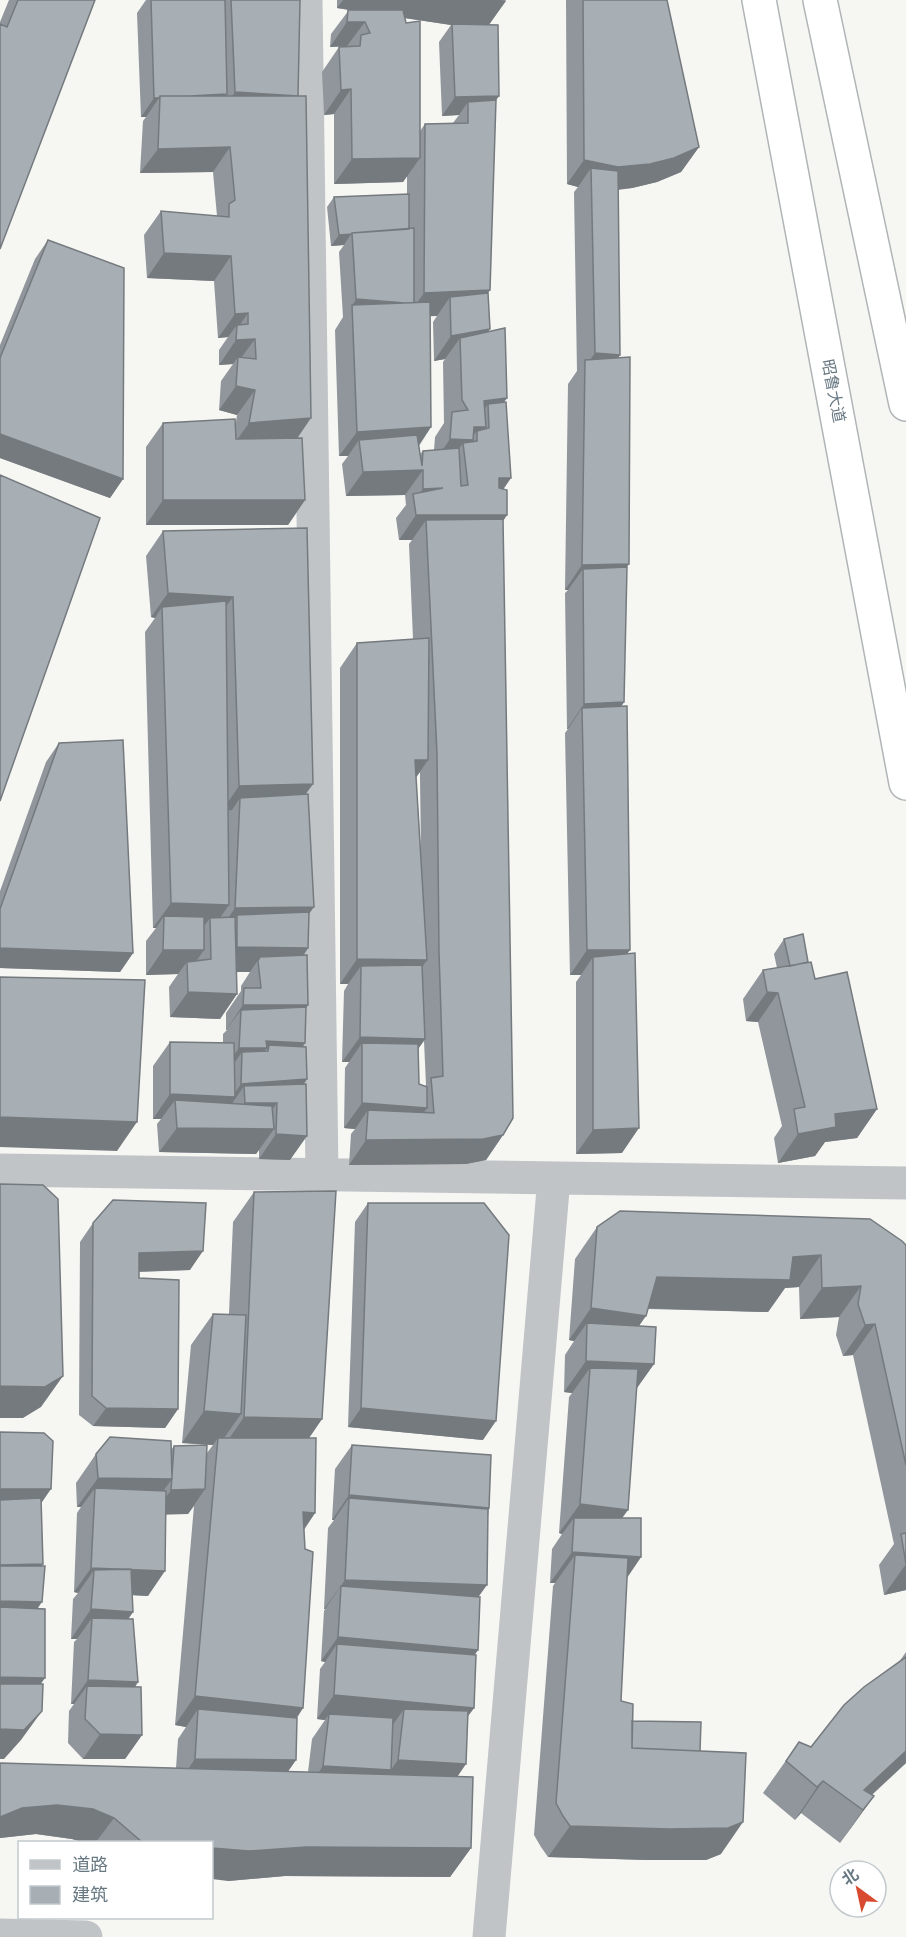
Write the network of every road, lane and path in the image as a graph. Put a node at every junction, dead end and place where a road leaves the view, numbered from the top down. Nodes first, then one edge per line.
1 (306, 0) edge
2 (759, 0) edge
3 (820, 0) edge
4 (906, 404) edge
5 (906, 783) edge
6 (0, 1170) edge
7 (322, 1174) junction
8 (554, 1178) junction
9 (906, 1183) edge
10 (0, 1935) edge
11 (86, 1937) edge
12 (489, 1937) edge

1 - 7 street
2 - 5 highway, 昭鲁大道
3 - 4 highway
6 - 7 street
7 - 8 street
8 - 9 street
8 - 12 street
10 - 11 street

